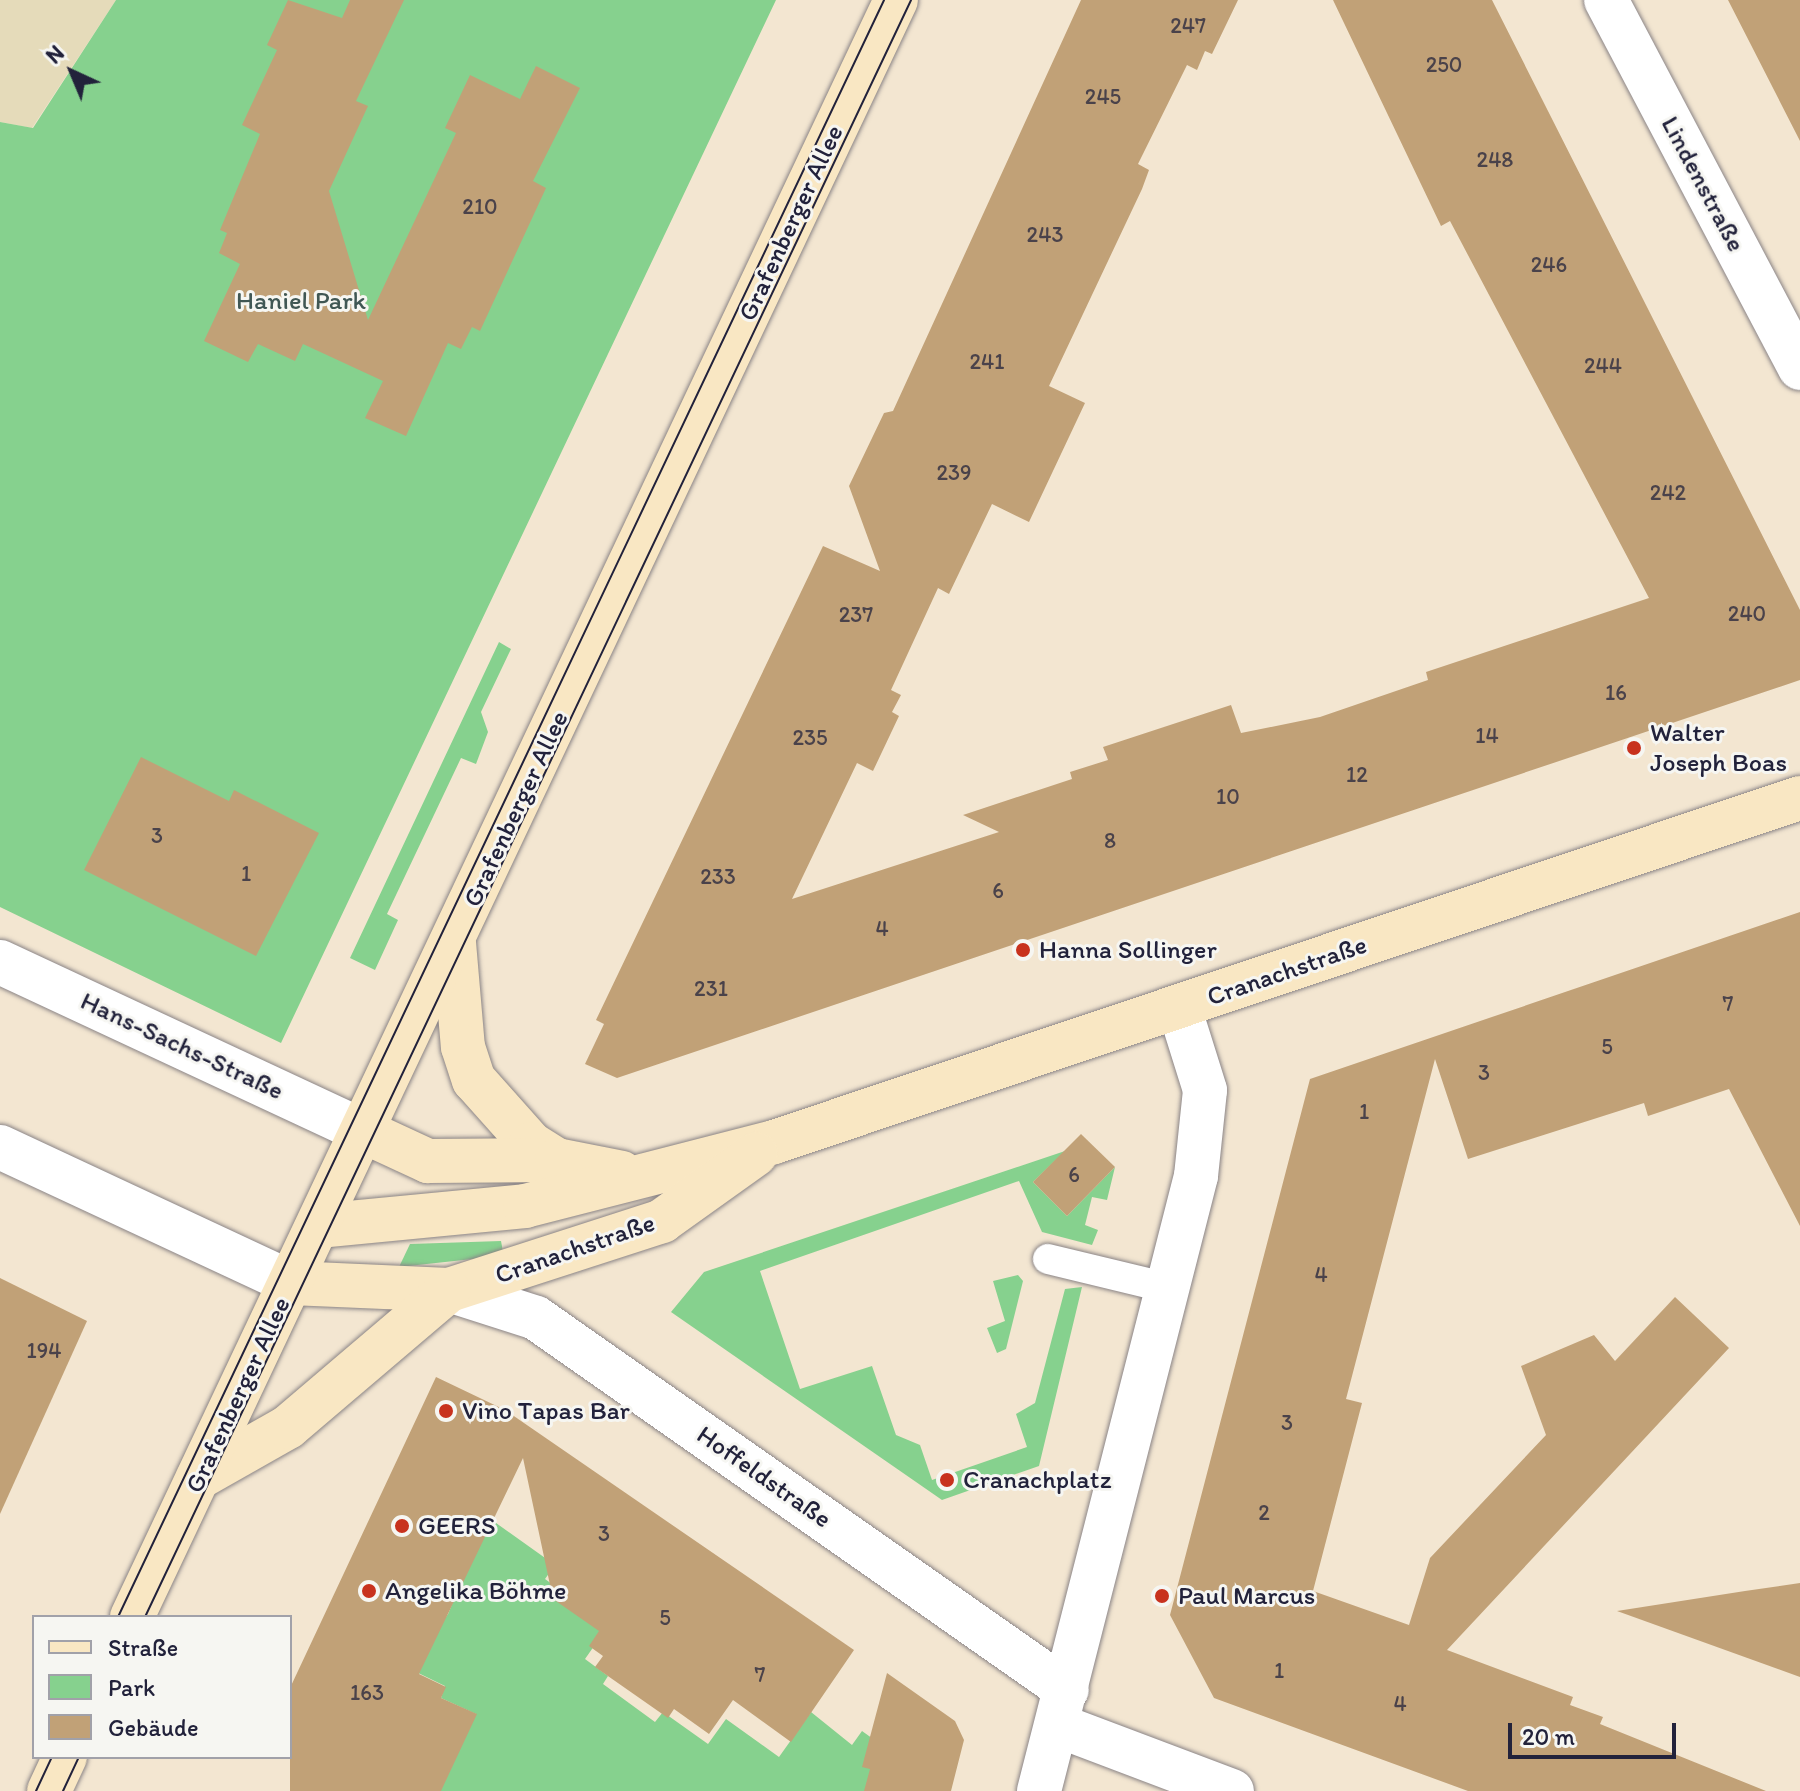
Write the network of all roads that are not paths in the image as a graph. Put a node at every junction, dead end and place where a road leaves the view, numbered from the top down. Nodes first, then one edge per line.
1 (896, 0) edge
2 (1606, 0) edge
3 (1800, 368) edge
4 (1800, 798) edge
5 (454, 941) junction
6 (0, 962) edge
7 (1179, 1007) junction
8 (363, 1131) junction
9 (774, 1142) junction
10 (0, 1147) edge
11 (557, 1160) junction
12 (628, 1174) junction
13 (318, 1226) junction
14 (1048, 1259) dead end
15 (291, 1283) junction
16 (1168, 1288) junction
17 (449, 1290) junction
18 (198, 1478) junction
19 (133, 1615) edge
20 (1062, 1707) junction
21 (64, 1759) edge
22 (49, 1791) edge
23 (1039, 1791) edge
24 (1232, 1791) edge

1 - 5 main road, Grafenberger Allee
2 - 3 street, Lindenstraße
4 - 7 main road, Cranachstraße
5 - 8 main road, Grafenberger Allee
5 - 11 main road, Cranachstraße
6 - 8 street, Hans-Sachs-Straße
7 - 9 main road, Cranachstraße
7 - 16 street
8 - 11 main road, Cranachstraße
8 - 13 main road, Grafenberger Allee
9 - 12 main road, Cranachstraße
9 - 17 main road, Cranachstraße
10 - 15 street
11 - 12 main road, Cranachstraße
12 - 13 main road, Cranachstraße
13 - 15 main road, Grafenberger Allee
14 - 16 lane
15 - 17 main road, Cranachstraße
15 - 18 main road, Grafenberger Allee
16 - 20 street
17 - 18 main road, Cranachstraße
17 - 20 street, Hoffeldstraße
18 - 19 main road, Grafenberger Allee
20 - 23 street
20 - 24 street, Hoffeldstraße
21 - 22 main road

